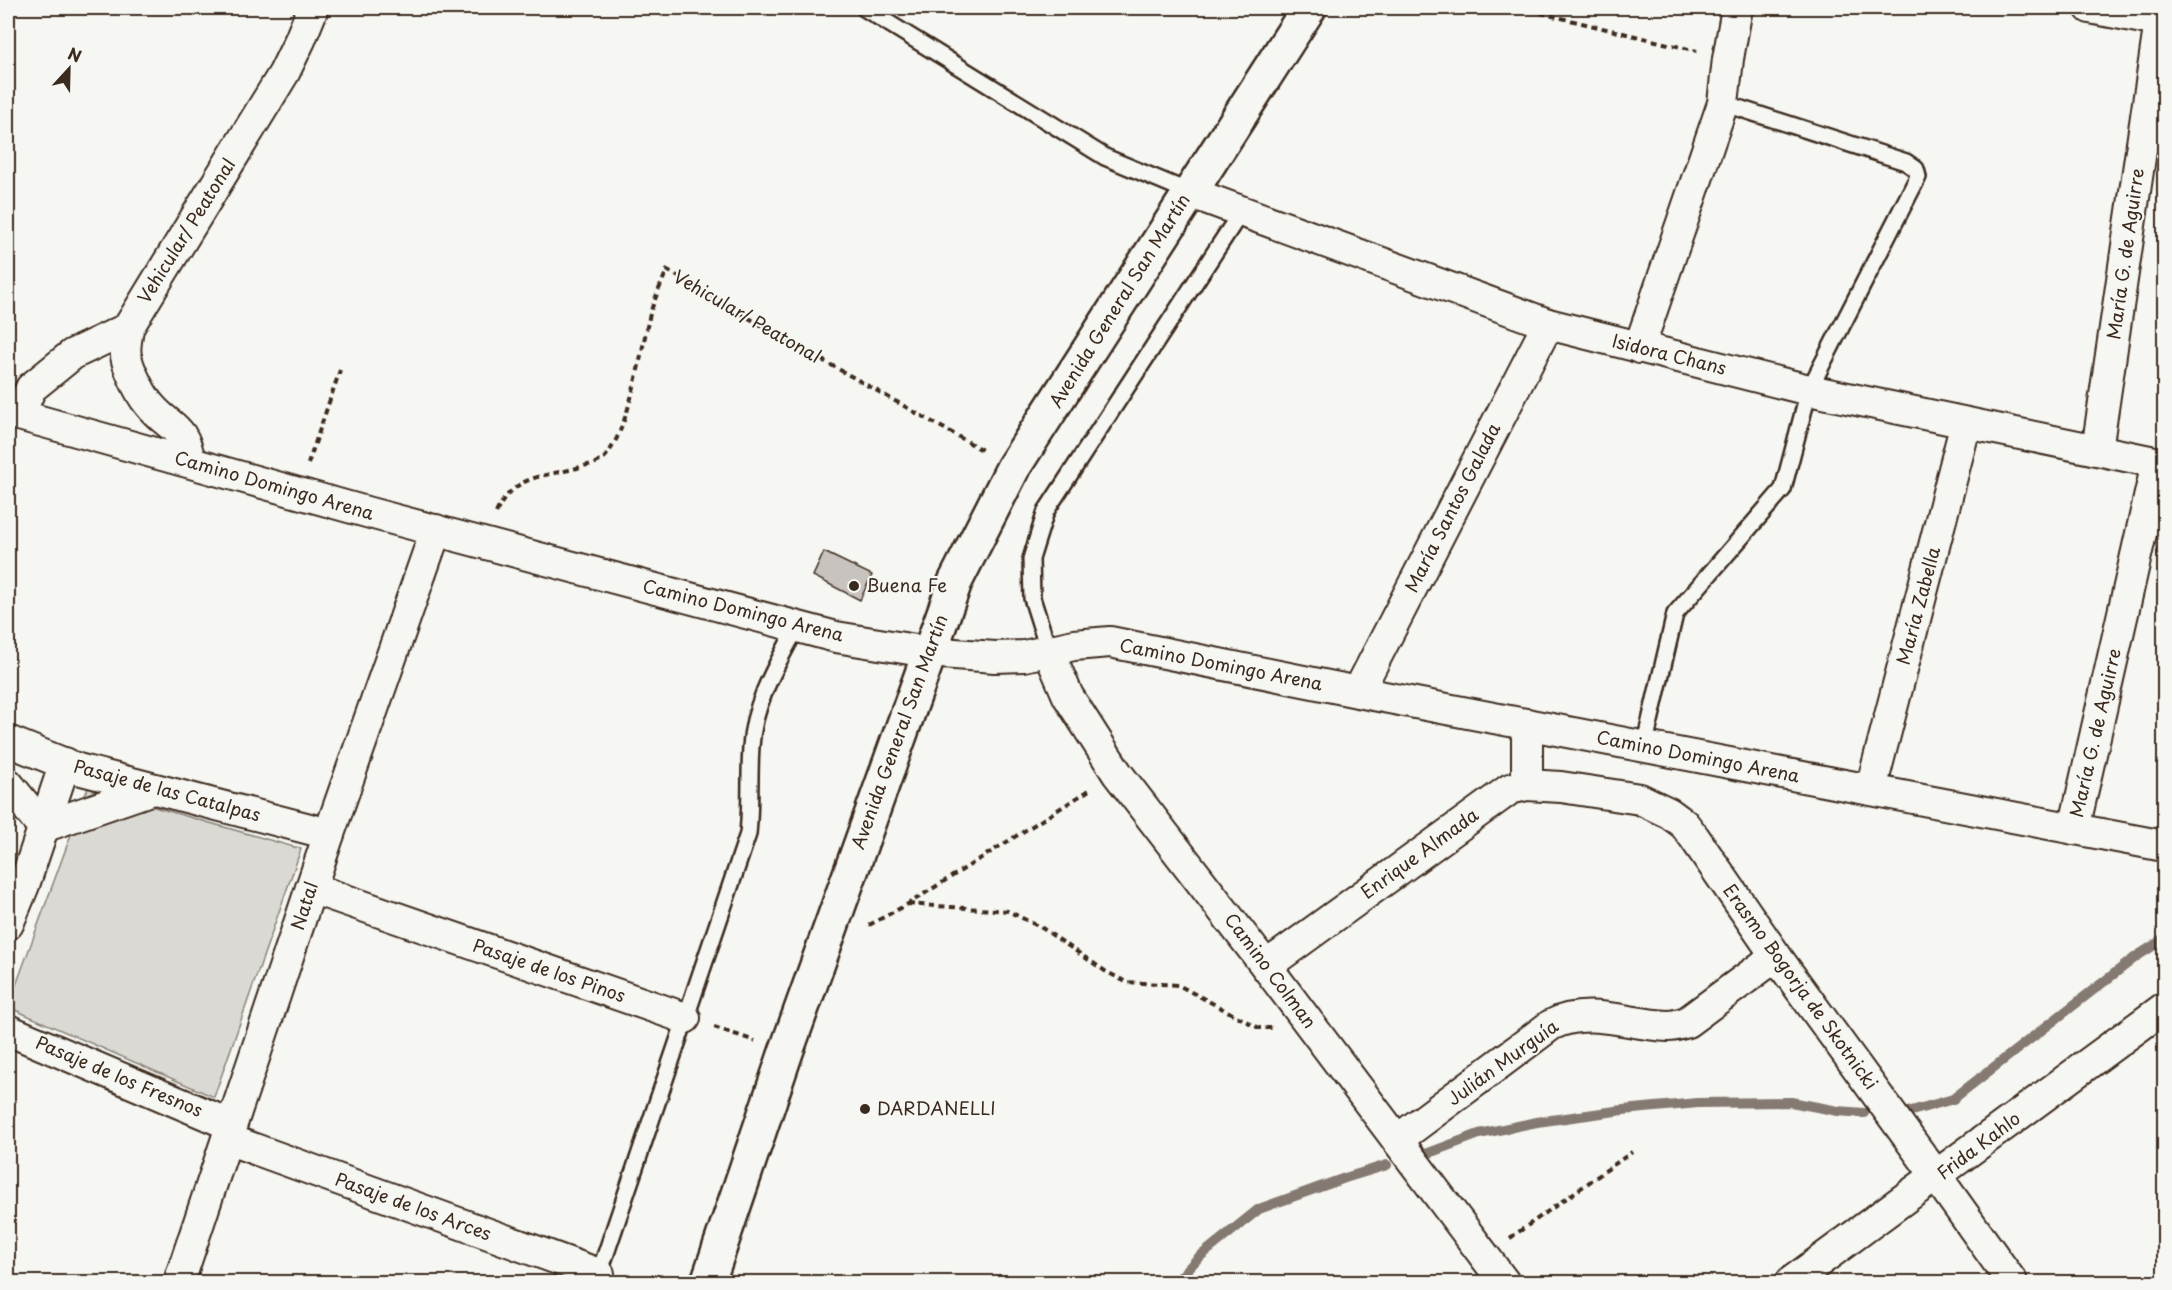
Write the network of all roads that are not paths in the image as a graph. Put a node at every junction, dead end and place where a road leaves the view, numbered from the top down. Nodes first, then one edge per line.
1 (313, 8) edge
2 (864, 8) edge
3 (1309, 8) edge
4 (1737, 8) edge
5 (2090, 8) edge
6 (2162, 21) edge
7 (1723, 103) junction
8 (1189, 192) junction
9 (1241, 212) junction
10 (1548, 324) junction
11 (128, 328) junction
12 (1639, 348) junction
13 (1809, 390) junction
14 (13, 413) edge
15 (1966, 423) junction
16 (2097, 450) junction
17 (190, 462) junction
18 (2161, 464) edge
19 (436, 530) junction
20 (796, 627) junction
21 (928, 652) junction
22 (1049, 652) junction
23 (1358, 692) junction
24 (1527, 724) junction
25 (8, 741) edge
26 (1644, 747) junction
27 (65, 763) junction
28 (8, 784) edge
29 (1527, 785) junction
30 (153, 789) junction
31 (1871, 789) junction
32 (43, 827) junction
33 (2074, 828) junction
34 (329, 834) junction
35 (2164, 846) edge
36 (311, 888) junction
37 (8, 924) edge
38 (1776, 956) junction
39 (1266, 966) junction
40 (2164, 1008) edge
41 (685, 1018) junction
42 (8, 1030) edge
43 (229, 1132) junction
44 (1397, 1140) junction
45 (1938, 1177) junction
46 (597, 1278) edge
47 (179, 1282) edge
48 (708, 1282) edge
49 (1504, 1282) edge
50 (1791, 1282) edge
51 (2012, 1282) edge

1 - 11 street, Vehicular/ Peatonal
2 - 8 lane
3 - 8 main road, Avenida General San Martín
4 - 7 street
5 - 6 street
6 - 16 street, María G. de Aguirre
7 - 12 street
7 - 13 lane
8 - 9 street, Isidora Chans
8 - 21 main road, Avenida General San Martín
9 - 10 street, Isidora Chans
9 - 22 lane
10 - 12 street, Isidora Chans
10 - 23 street, María Santos Galada
11 - 14 street
11 - 17 street
12 - 13 street, Isidora Chans
13 - 15 street, Isidora Chans
13 - 26 lane
14 - 17 street, Camino Domingo Arena
15 - 16 street, Isidora Chans
15 - 31 street, María Zabella
16 - 18 street, Isidora Chans
17 - 19 street, Camino Domingo Arena
18 - 33 street, María G. de Aguirre
19 - 20 street, Camino Domingo Arena
19 - 34 street, Natal
20 - 21 street, Camino Domingo Arena
20 - 41 lane
21 - 22 street, Camino Domingo Arena
21 - 48 main road, Avenida General San Martín
22 - 23 street, Camino Domingo Arena
22 - 39 street, Camino Colman
23 - 24 street, Camino Domingo Arena
24 - 26 street, Camino Domingo Arena
24 - 29 street
25 - 27 street, Pasaje de las Catalpas
26 - 31 street, Camino Domingo Arena
27 - 30 street, Pasaje de las Catalpas
27 - 32 street
28 - 32 street
29 - 38 street, Erasmo Bogorja de Skotnicki
29 - 39 street, Enrique Almada
30 - 32 street
30 - 34 street, Pasaje de las Catalpas
31 - 33 street, Camino Domingo Arena
32 - 37 street
33 - 35 street, Camino Domingo Arena
34 - 36 street, Natal
36 - 41 street, Pasaje de los Pinos
36 - 43 street, Natal
38 - 44 street, Julián Murguía
38 - 45 street, Erasmo Bogorja de Skotnicki
39 - 44 street, Camino Colman
40 - 45 street, Frida Kahlo
41 - 46 lane
42 - 43 street, Pasaje de los Fresnos
43 - 46 street, Pasaje de los Arces
43 - 47 street, Natal
44 - 49 street, Camino Colman
45 - 50 street, Frida Kahlo
45 - 51 street, Erasmo Bogorja de Skotnicki

